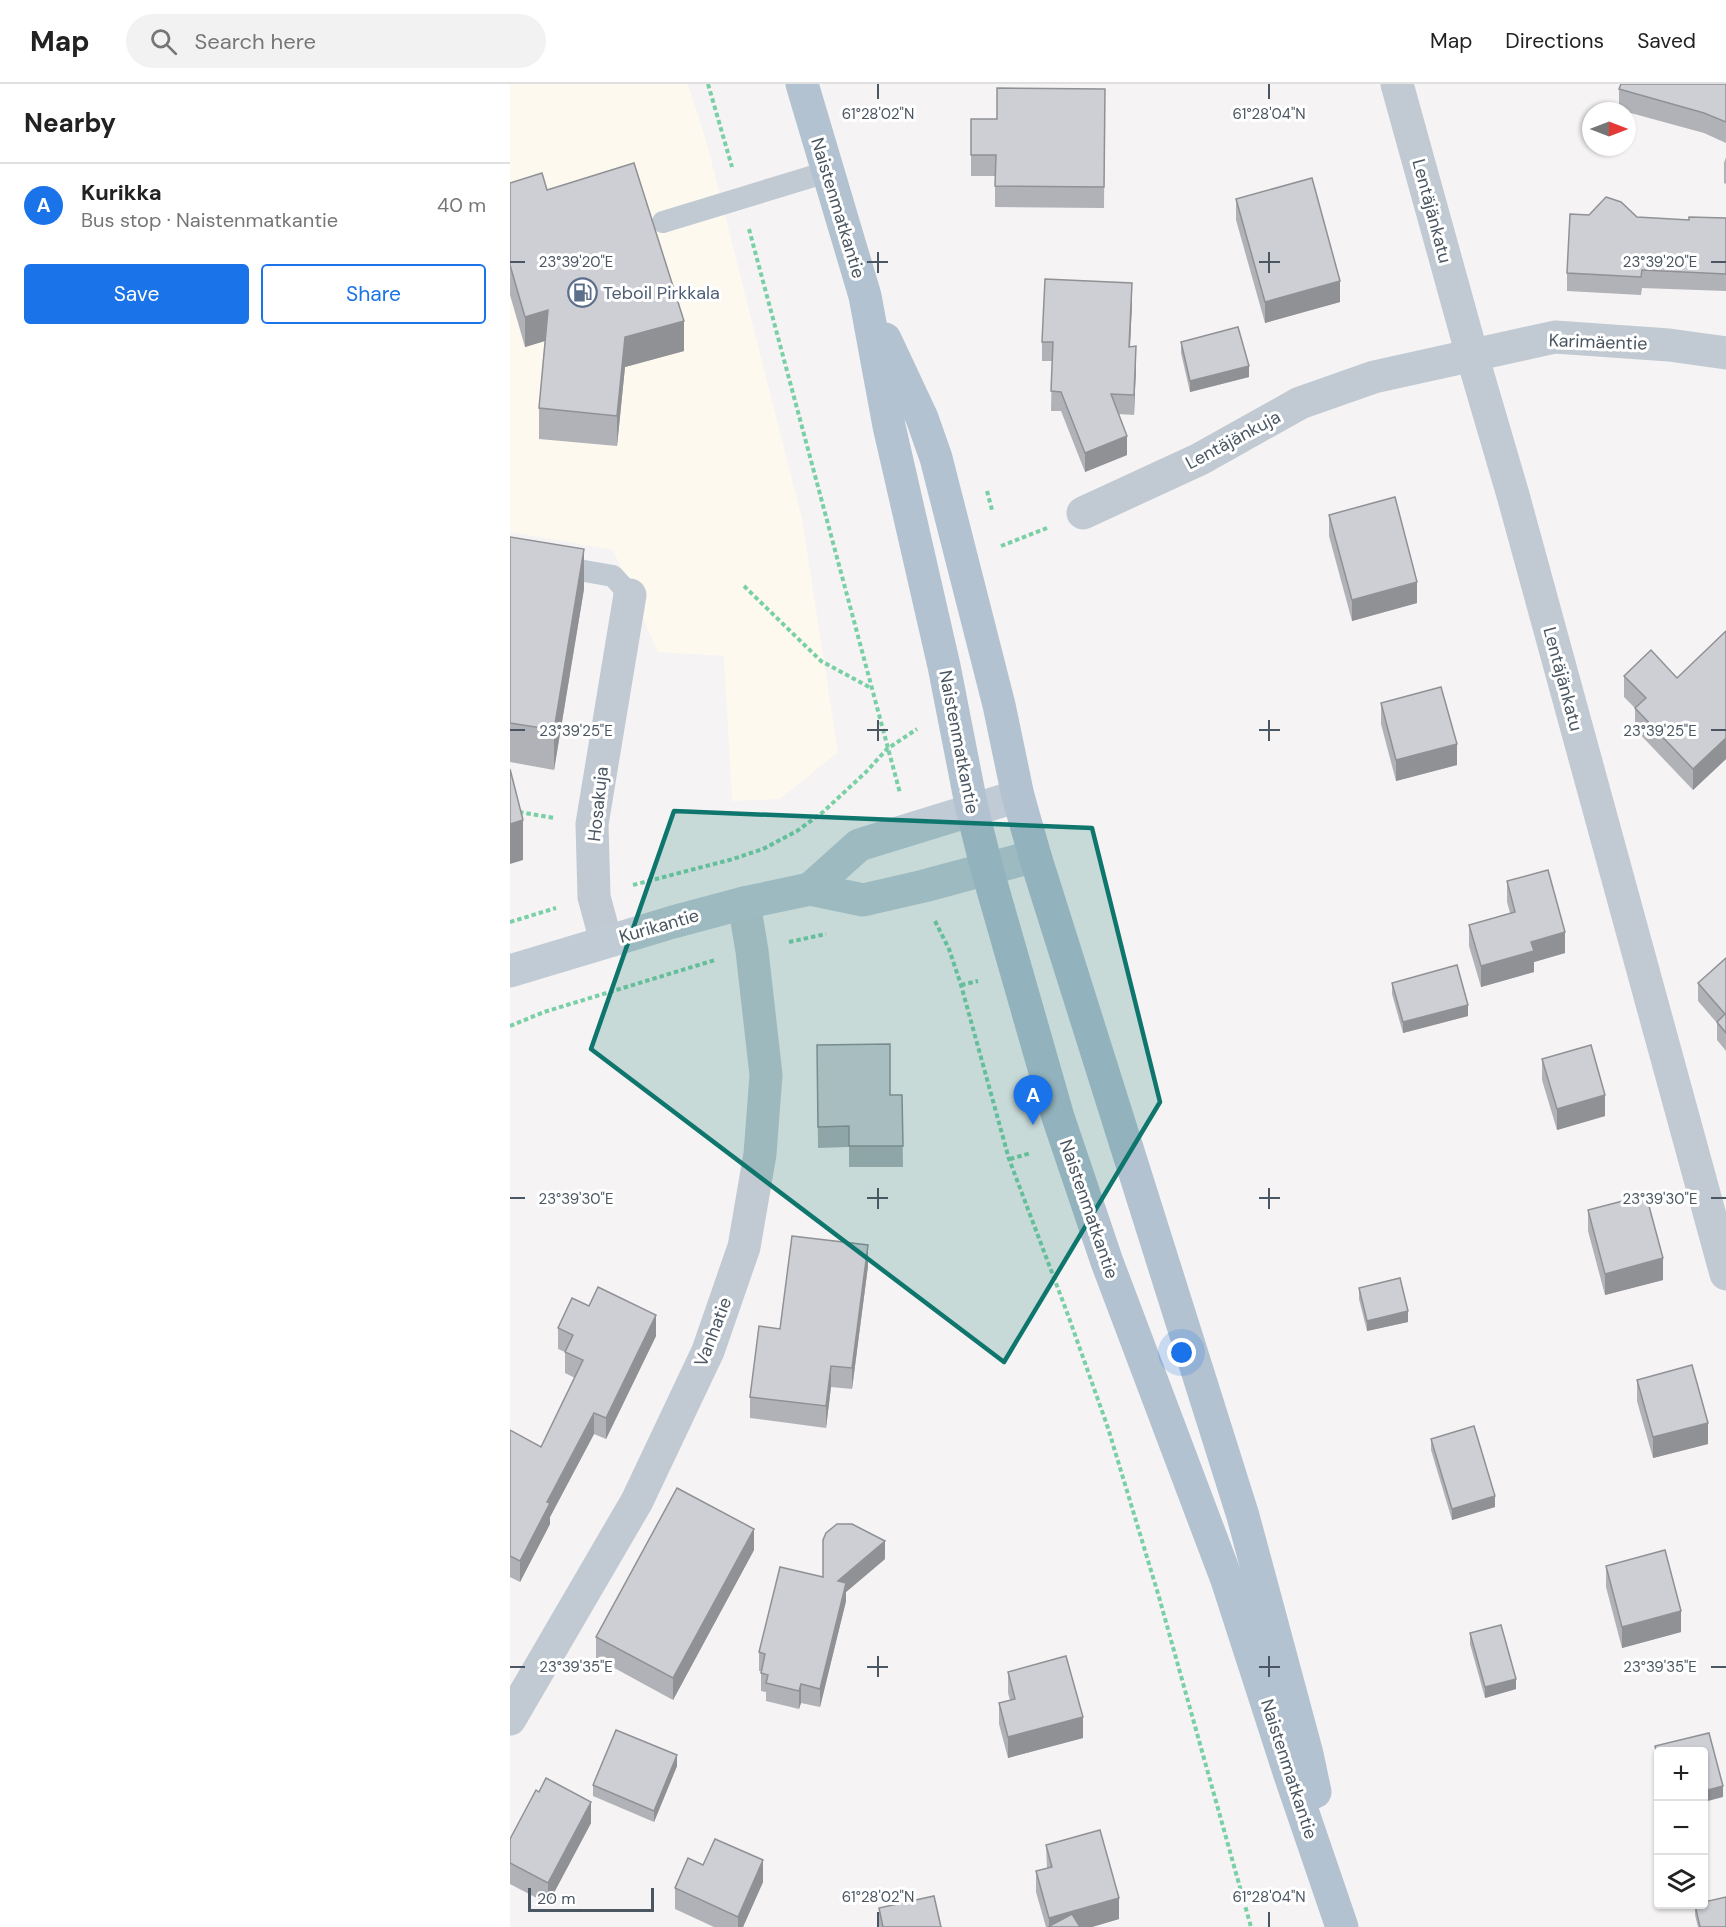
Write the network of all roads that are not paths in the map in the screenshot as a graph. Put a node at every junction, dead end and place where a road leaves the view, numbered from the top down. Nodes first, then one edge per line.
1 (802, 84) edge
2 (1397, 84) edge
3 (827, 172) junction
4 (663, 222) dead end
5 (865, 296) junction
6 (1726, 353) edge
7 (1472, 355) junction
8 (1083, 513) road end
9 (510, 558) edge
10 (630, 595) joint
11 (1018, 796) junction
12 (972, 809) junction
13 (1035, 856) junction
14 (987, 869) junction
15 (810, 889) junction
16 (744, 903) junction
17 (606, 942) junction
18 (510, 971) edge
19 (1726, 1274) edge
20 (510, 1719) edge
21 (1343, 1927) edge

1 - 3 main road, Naistenmatkantie
2 - 7 street, Lentäjänkatu
3 - 4 lane
3 - 5 main road, Naistenmatkantie
5 - 11 main road, Naistenmatkantie
5 - 12 main road, Naistenmatkantie
6 - 7 street, Karimäentie
7 - 8 street, Lentäjänkuja
7 - 19 street, Lentäjänkatu
9 - 10 lane
10 - 17 street, Hosakuja
11 - 12 main road
11 - 13 main road, Naistenmatkantie
12 - 14 main road, Naistenmatkantie
12 - 15 main road
13 - 14 main road, Kurikantie
13 - 21 main road, Naistenmatkantie
14 - 15 main road, Kurikantie
14 - 21 main road, Naistenmatkantie
15 - 16 main road, Kurikantie
16 - 17 main road, Kurikantie
16 - 20 street, Vanhatie
17 - 18 main road, Kurikantie

